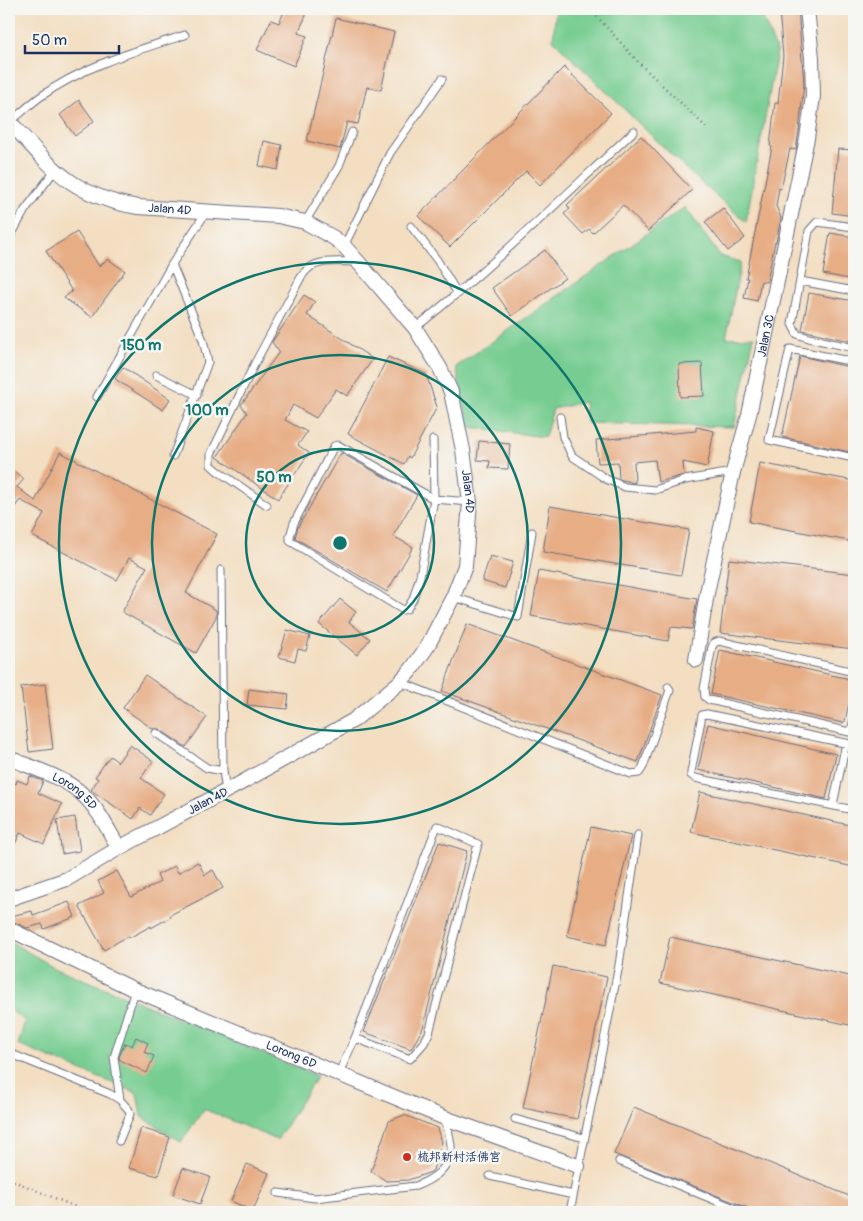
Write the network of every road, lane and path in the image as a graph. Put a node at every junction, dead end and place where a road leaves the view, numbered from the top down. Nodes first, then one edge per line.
1 (590, 9) edge
2 (807, 9) edge
3 (185, 35) dead end
4 (442, 79) dead end
5 (10, 122) edge
6 (707, 128) dead end
7 (634, 130) dead end
8 (352, 132) dead end
9 (55, 170) junction
10 (207, 211) junction
11 (305, 222) junction
12 (411, 226) dead end
13 (854, 228) edge
14 (9, 239) edge
15 (344, 246) junction
16 (359, 263) junction
17 (172, 264) junction
18 (800, 280) junction
19 (854, 291) edge
20 (458, 294) junction
21 (415, 328) junction
22 (854, 348) edge
23 (854, 362) edge
24 (156, 375) dead end
25 (197, 395) junction
26 (96, 397) dead end
27 (560, 417) dead end
28 (433, 440) dead end
29 (173, 456) dead end
30 (854, 458) edge
31 (733, 472) junction
32 (434, 499) junction
33 (470, 502) junction
34 (267, 505) dead end
35 (532, 532) dead end
36 (221, 570) dead end
37 (453, 597) junction
38 (696, 660) dead end
39 (854, 672) edge
40 (400, 682) junction
41 (668, 686) dead end
42 (854, 719) edge
43 (853, 732) edge
44 (156, 734) dead end
45 (846, 743) junction
46 (854, 745) edge
47 (9, 758) edge
48 (223, 771) junction
49 (226, 791) junction
50 (833, 805) junction
51 (854, 810) edge
52 (638, 835) dead end
53 (119, 848) junction
54 (9, 899) edge
55 (9, 929) edge
56 (135, 990) junction
57 (355, 1038) junction
58 (9, 1054) edge
59 (340, 1073) junction
60 (120, 1100) junction
61 (445, 1118) junction
62 (515, 1119) dead end
63 (584, 1138) junction
64 (119, 1141) dead end
65 (619, 1161) dead end
66 (578, 1166) junction
67 (490, 1176) dead end
68 (9, 1179) edge
69 (278, 1193) dead end
70 (573, 1195) junction
71 (88, 1212) edge
72 (570, 1212) edge
73 (744, 1212) edge

1 - 6 path
2 - 31 street, Jalan 3C
3 - 5 lane
4 - 15 lane
5 - 9 street, Jalan 4D
7 - 20 lane
8 - 11 lane
9 - 10 street, Jalan 4D
9 - 14 lane
10 - 11 street, Jalan 4D
10 - 17 lane
11 - 15 street, Jalan 4D
12 - 20 lane
13 - 18 lane
15 - 16 street, Jalan 4D
16 - 21 street, Jalan 4D
16 - 34 lane
17 - 25 lane
17 - 26 lane
18 - 19 lane
18 - 22 lane
20 - 21 lane
21 - 33 street, Jalan 4D
23 - 30 lane
24 - 25 lane
25 - 29 lane
27 - 31 lane
28 - 32 lane
31 - 38 street, Jalan 3C
32 - 32 lane
32 - 33 lane
33 - 37 street, Jalan 4D
35 - 37 lane
36 - 48 lane
37 - 40 street, Jalan 4D
39 - 43 lane
40 - 41 lane
40 - 49 street, Jalan 4D
42 - 43 lane
44 - 48 lane
45 - 46 lane
45 - 50 lane
45 - 50 lane
47 - 53 street, Lorong 5D
48 - 49 lane
49 - 53 street, Jalan 4D
50 - 51 lane
52 - 63 lane
53 - 54 street, Jalan 4D
55 - 56 street, Lorong 6D
56 - 59 street, Lorong 6D
56 - 60 lane
57 - 57 lane
57 - 59 lane
58 - 60 lane
59 - 61 street, Lorong 6D
60 - 64 lane
61 - 66 street, Lorong 6D
61 - 69 lane
62 - 63 lane
63 - 66 lane
65 - 73 lane
66 - 70 lane
67 - 70 lane
68 - 71 path
70 - 72 lane

